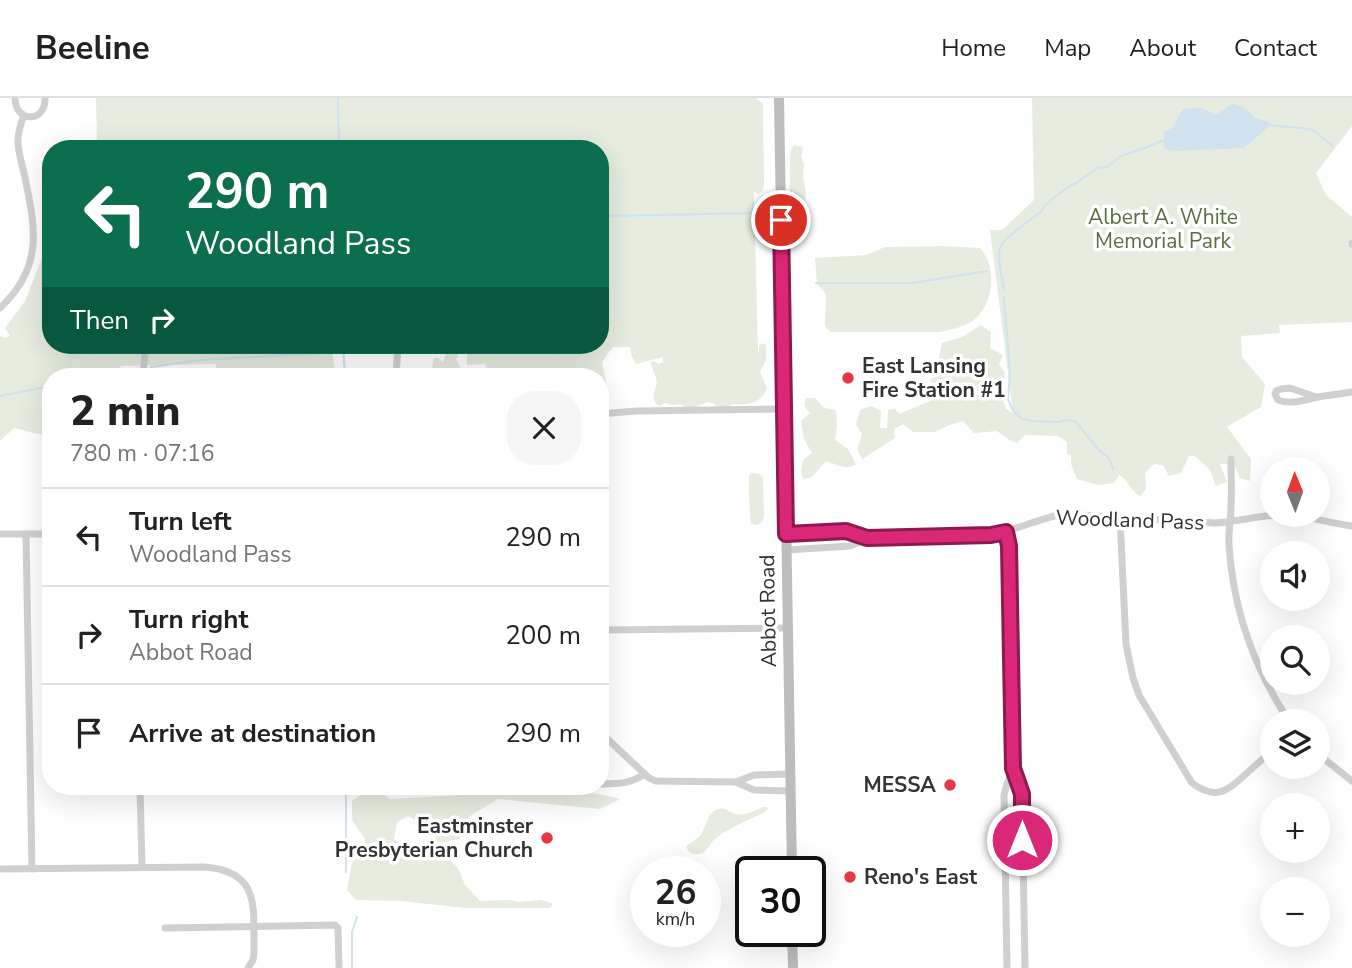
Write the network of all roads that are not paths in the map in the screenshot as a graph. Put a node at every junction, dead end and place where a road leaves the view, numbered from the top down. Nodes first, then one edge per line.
1 (15, 98) edge
2 (45, 98) edge
3 (779, 98) edge
4 (24, 116) junction
5 (0, 308) edge
6 (1352, 392) edge
7 (1316, 397) junction
8 (785, 410) junction
9 (609, 413) edge
10 (1231, 459) dead end
11 (1120, 518) junction
12 (1230, 523) junction
13 (1352, 526) edge
14 (1006, 532) junction
15 (0, 534) edge
16 (26, 534) junction
17 (42, 534) edge
18 (786, 534) junction
19 (867, 538) junction
20 (787, 550) junction
21 (788, 628) junction
22 (609, 630) edge
23 (1282, 709) edge
24 (609, 740) edge
25 (1260, 761) edge
26 (1330, 764) edge
27 (1013, 768) junction
28 (645, 774) junction
29 (790, 774) junction
30 (1352, 781) edge
31 (736, 782) junction
32 (609, 783) edge
33 (791, 791) junction
34 (140, 795) edge
35 (792, 856) edge
36 (142, 867) junction
37 (0, 869) edge
38 (32, 869) junction
39 (254, 927) junction
40 (165, 928) dead end
41 (793, 947) edge
42 (248, 968) edge
43 (339, 968) edge
44 (793, 968) edge
45 (1007, 968) edge
46 (1025, 968) edge

1 - 4 street
2 - 4 street
3 - 8 main road, Abbot Road
4 - 5 street
6 - 7 street
7 - 7 street
8 - 9 street
8 - 18 main road, Abbot Road
10 - 12 street
11 - 12 street, Woodland Pass
11 - 14 street, Woodland Pass
11 - 25 street
12 - 13 street, Woodland Pass
12 - 23 street
14 - 19 street, Woodland Pass
14 - 27 street
15 - 16 street
16 - 17 street
16 - 38 street
18 - 19 street, Woodland Pass
18 - 20 main road, Abbot Road
19 - 20 street, Woodland Pass
20 - 21 main road, Abbot Road
21 - 22 street
21 - 29 main road, Abbot Road
24 - 28 street
26 - 30 street
27 - 45 street
27 - 46 street
28 - 31 street
28 - 32 street
29 - 31 street
29 - 33 main road, Abbot Road
31 - 33 street
33 - 35 main road, Abbot Road
34 - 36 street
36 - 38 street
36 - 39 street
37 - 38 street
39 - 40 street
39 - 42 street
39 - 43 street
41 - 44 main road

